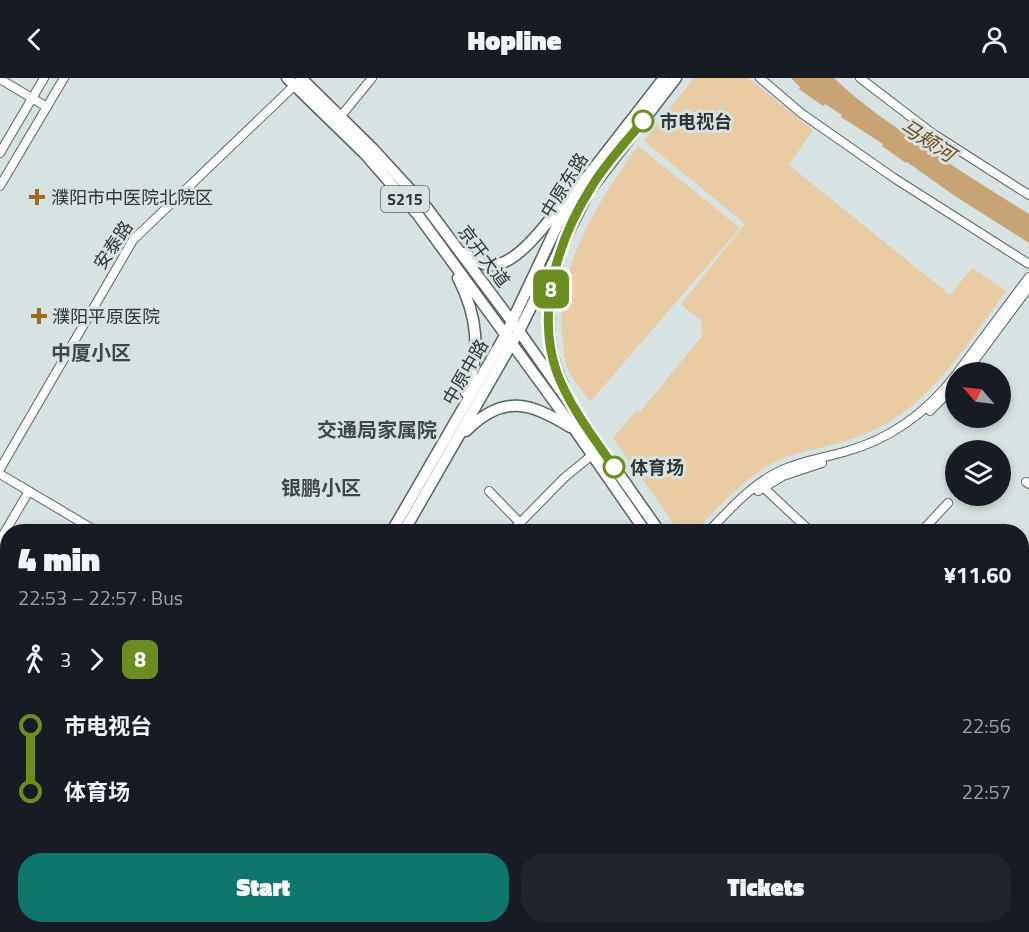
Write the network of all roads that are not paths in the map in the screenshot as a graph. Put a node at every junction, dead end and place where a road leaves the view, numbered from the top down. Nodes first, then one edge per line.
1 (44, 78) edge
2 (64, 78) edge
3 (372, 78) edge
4 (664, 78) edge
5 (676, 78) edge
6 (760, 78) edge
7 (860, 78) edge
8 (0, 79) edge
9 (296, 80) edge
10 (32, 98) junction
11 (47, 107) junction
12 (341, 116) junction
13 (0, 153) edge
14 (585, 178) junction
15 (0, 186) edge
16 (1029, 195) edge
17 (443, 230) junction
18 (564, 240) junction
19 (445, 250) junction
20 (1029, 264) edge
21 (1029, 277) edge
22 (1029, 287) edge
23 (512, 322) junction
24 (519, 331) junction
25 (509, 339) junction
26 (966, 362) edge
27 (973, 362) edge
28 (945, 388) edge
29 (945, 397) edge
30 (579, 417) junction
31 (574, 430) junction
32 (448, 444) junction
33 (592, 455) junction
34 (0, 469) edge
35 (0, 474) edge
36 (763, 487) junction
37 (29, 491) junction
38 (489, 491) dead end
39 (945, 506) edge
40 (520, 523) joint
41 (9, 524) edge
42 (84, 524) edge
43 (397, 524) edge
44 (408, 524) edge
45 (640, 524) edge
46 (654, 524) edge
47 (716, 524) edge
48 (723, 524) edge
49 (803, 524) edge
50 (928, 524) edge

1 - 10 street
2 - 11 street
3 - 12 street
4 - 14 main road, 中原东路
5 - 18 main road, 中原东路
6 - 20 street
7 - 16 street
8 - 10 street
9 - 12 main road, 京开大道 / S215
9 - 19 main road, 京开大道 / S215
9 - 34 street, 安泰路
10 - 11 street
10 - 13 street
11 - 15 street
12 - 17 main road, 京开大道 / S215
14 - 17 main road
14 - 23 main road, 中原东路
17 - 23 main road, 京开大道 / S215
18 - 24 main road, 中原东路
18 - 30 main road
19 - 25 main road, 京开大道 / S215
19 - 32 main road
21 - 26 street
22 - 27 street
23 - 24 main road, 京开大道 / S215
23 - 25 main road, 中原中路
24 - 25 main road, 中原中路
24 - 30 main road, 京开大道 / S215
25 - 31 main road, 京开大道 / S215
25 - 32 main road, 中原中路
28 - 47 street
29 - 36 street
30 - 46 main road, 京开大道 / S215
31 - 32 main road
31 - 33 main road, 京开大道 / S215
32 - 43 main road, 中原中路
32 - 44 main road, 中原中路
33 - 40 street
33 - 45 main road, 京开大道 / S215
35 - 37 street
36 - 48 street
36 - 49 street
37 - 41 street
37 - 42 street
38 - 40 street
39 - 50 street

